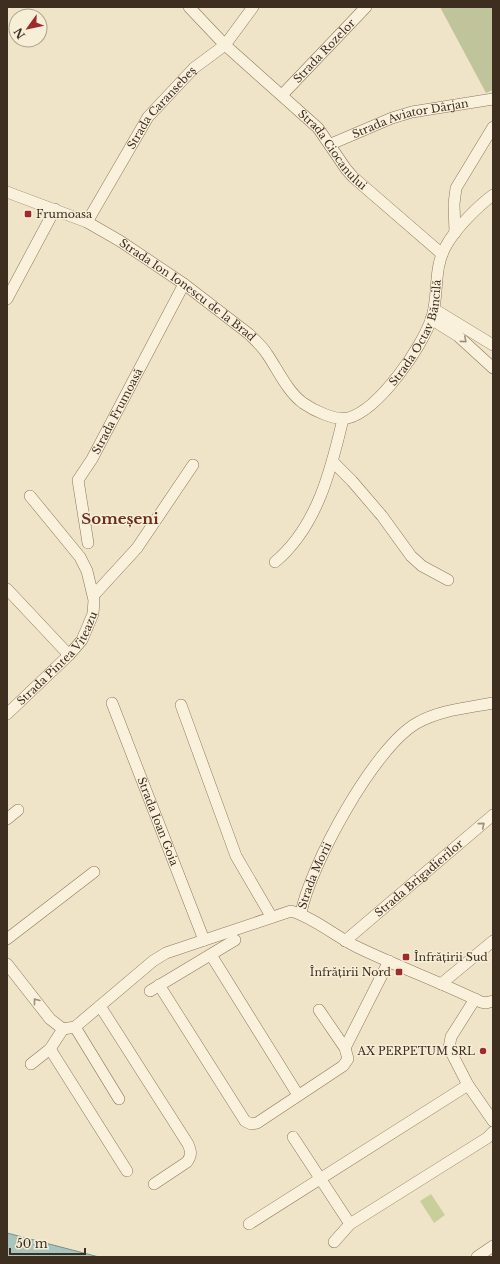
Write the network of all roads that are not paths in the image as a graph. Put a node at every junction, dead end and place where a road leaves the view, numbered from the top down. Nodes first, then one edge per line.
1 (189, 7) edge
2 (253, 7) edge
3 (366, 7) edge
4 (225, 45) junction
5 (282, 95) junction
6 (493, 99) edge
7 (493, 127) edge
8 (331, 144) junction
9 (7, 192) edge
10 (493, 195) edge
11 (55, 209) junction
12 (86, 222) junction
13 (455, 233) junction
14 (442, 254) junction
15 (184, 284) junction
16 (7, 299) edge
17 (433, 314) junction
18 (493, 345) edge
19 (493, 368) edge
20 (343, 419) junction
21 (333, 462) junction
22 (193, 465) dead end
23 (30, 496) dead end
24 (88, 543) dead end
25 (274, 562) dead end
26 (448, 580) dead end
27 (7, 589) edge
28 (94, 595) junction
29 (69, 655) junction
30 (112, 703) dead end
31 (493, 703) edge
32 (181, 705) dead end
33 (7, 714) edge
34 (18, 810) dead end
35 (493, 815) edge
36 (7, 819) edge
37 (94, 872) dead end
38 (301, 913) junction
39 (271, 916) junction
40 (7, 939) edge
41 (204, 940) junction
42 (234, 940) dead end
43 (346, 941) junction
44 (493, 941) edge
45 (211, 955) junction
46 (389, 962) junction
47 (7, 964) edge
48 (441, 984) junction
49 (475, 999) junction
50 (493, 1001) edge
51 (100, 1006) junction
52 (319, 1010) dead end
53 (75, 1027) junction
54 (63, 1029) junction
55 (345, 1048) junction
56 (50, 1049) junction
57 (31, 1064) dead end
58 (468, 1085) junction
59 (298, 1095) junction
60 (119, 1099) dead end
61 (493, 1121) edge
62 (493, 1132) edge
63 (293, 1137) dead end
64 (127, 1171) dead end
65 (319, 1179) junction
66 (154, 1184) dead end
67 (249, 1224) dead end
68 (350, 1224) junction
69 (334, 1242) dead end
70 (493, 1246) edge
71 (477, 1257) edge

1 - 4 street, Strada Ciocanului
2 - 4 street, Strada Caransebeș
3 - 5 street, Strada Rozelor
4 - 5 street, Strada Ciocanului
4 - 12 street, Strada Caransebeș
5 - 8 street, Strada Ciocanului
6 - 8 street, Strada Aviator Dârjan
7 - 13 street
8 - 14 street, Strada Ciocanului
9 - 11 street, Strada Ion Ionescu de la Brad
10 - 13 street, Strada Octav Băncilă
11 - 12 street, Strada Ion Ionescu de la Brad
11 - 16 street
12 - 15 street, Strada Ion Ionescu de la Brad
13 - 14 street, Strada Octav Băncilă
14 - 17 street, Strada Octav Băncilă
15 - 20 street, Strada Ion Ionescu de la Brad
15 - 24 street, Strada Frumoasă
17 - 18 street
17 -> 19 street
17 - 20 street, Strada Octav Băncilă
20 - 21 street
21 - 25 street
21 - 26 street
22 - 28 street
23 - 28 street, Strada Pintea Viteazu
27 - 29 street
28 - 29 street, Strada Pintea Viteazu
29 - 33 street, Strada Pintea Viteazu
30 - 41 street, Strada Ioan Goia
31 - 38 street, Strada Morii
32 - 39 street
34 - 36 street
43 -> 35 street, Strada Brigadierilor
37 - 40 street
38 - 39 street, Strada Morii
38 - 43 street
39 - 41 street, Strada Morii
41 - 51 street, Strada Morii
42 - 45 street
43 - 46 street
44 - 48 street
45 - 59 street
45 - 59 street
46 - 48 street
46 - 55 street
54 -> 47 street
48 - 49 street
49 - 50 street
49 - 58 street
51 - 53 street, Strada Morii
51 - 66 street
52 - 55 street
53 - 54 street
53 - 60 street
54 - 56 street
55 - 59 street
56 - 57 street
56 - 64 street
58 - 61 street
58 - 65 street
62 - 68 street
63 - 65 street
65 - 67 street
65 - 68 street
68 - 69 street
70 - 71 street

